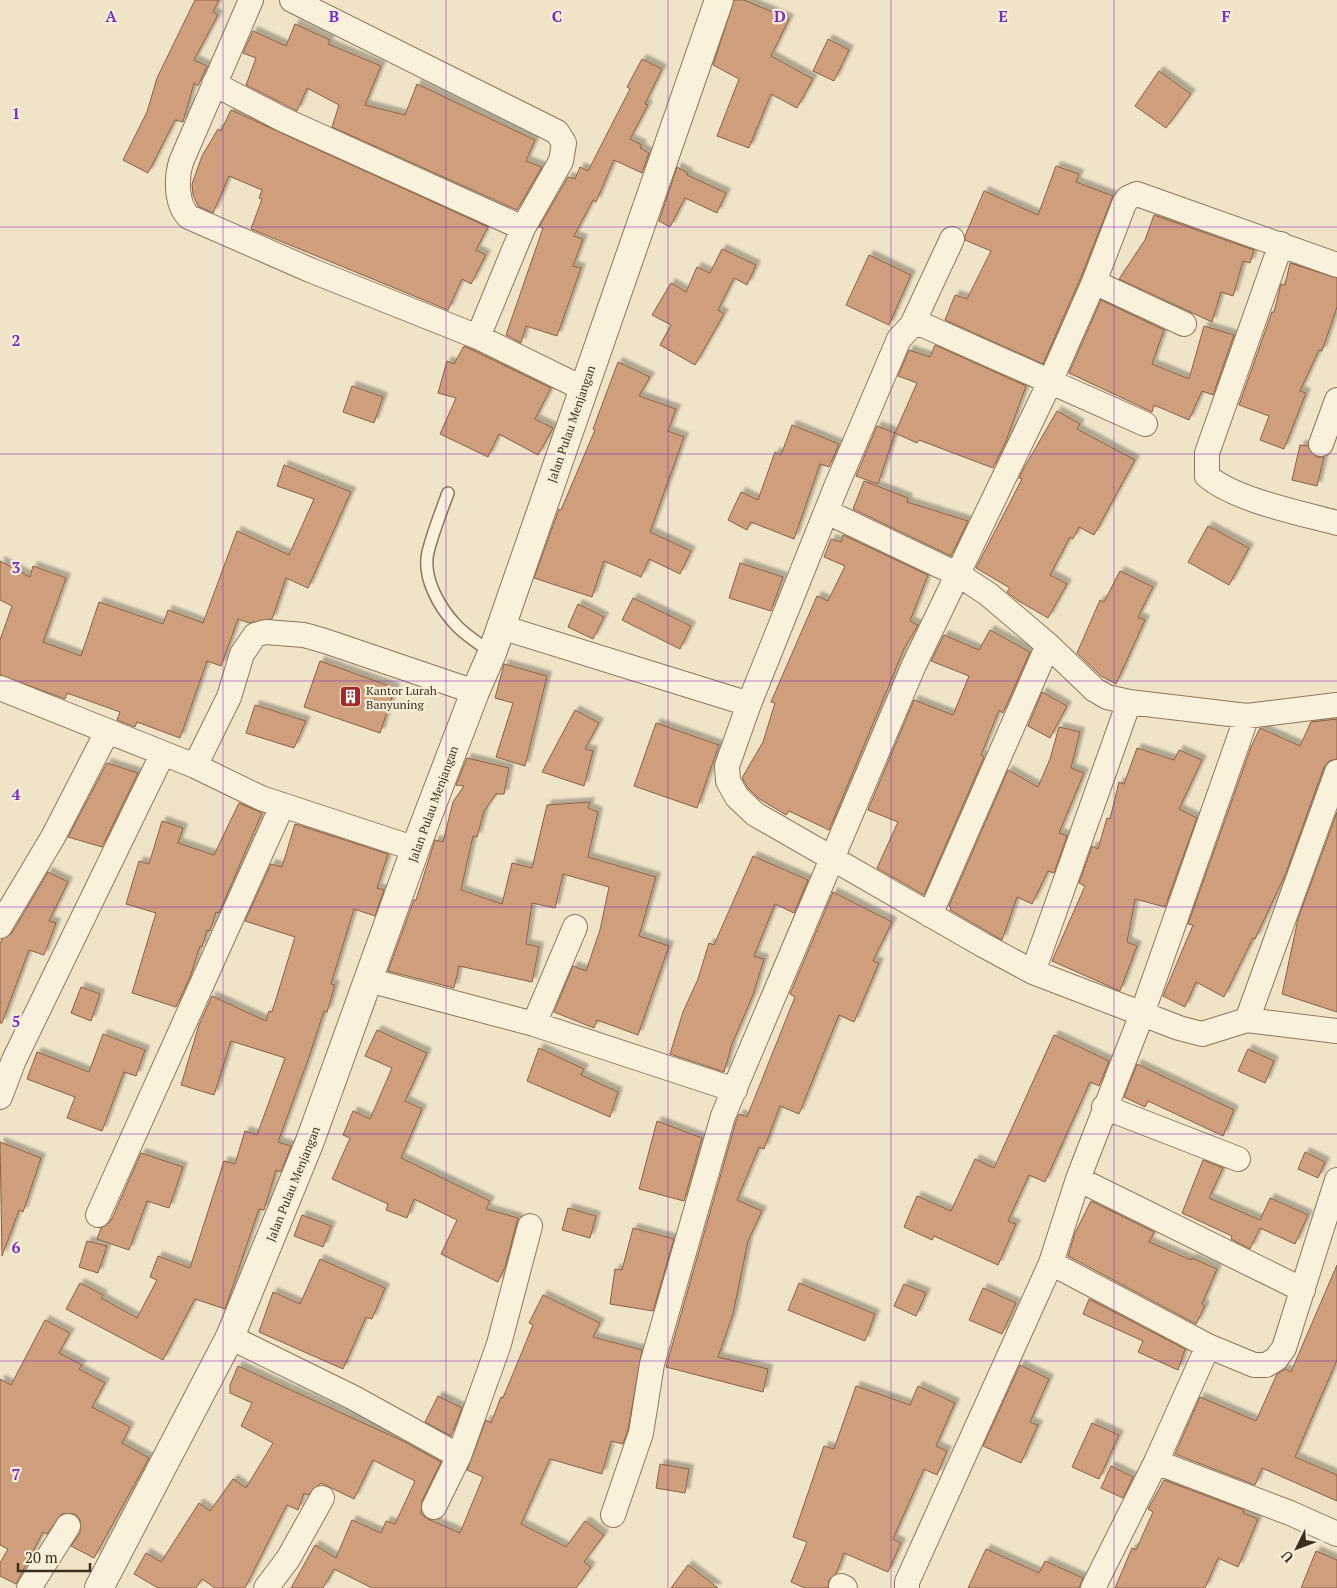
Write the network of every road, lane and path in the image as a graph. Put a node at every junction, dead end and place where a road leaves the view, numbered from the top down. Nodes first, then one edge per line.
1 (251, 0) edge
2 (292, 0) edge
3 (719, 0) edge
4 (214, 84) junction
5 (523, 228) junction
6 (952, 239) dead end
7 (1281, 244) junction
8 (1337, 265) edge
9 (1094, 282) junction
10 (1184, 324) dead end
11 (912, 325) junction
12 (478, 337) junction
13 (1050, 382) junction
14 (584, 389) junction
15 (1337, 400) edge
16 (1145, 424) dead end
17 (1321, 444) dead end
18 (448, 493) dead end
19 (827, 512) junction
20 (1337, 523) edge
21 (959, 574) junction
22 (501, 627) junction
23 (1048, 645) junction
24 (492, 653) junction
25 (0, 688) edge
26 (475, 692) junction
27 (1129, 702) junction
28 (749, 704) junction
29 (1337, 706) edge
30 (1247, 716) junction
31 (107, 732) junction
32 (162, 755) junction
33 (195, 766) junction
34 (1337, 772) edge
35 (282, 806) junction
36 (416, 849) junction
37 (832, 858) junction
38 (930, 915) junction
39 (0, 926) edge
40 (575, 927) dead end
41 (1033, 972) junction
42 (368, 980) junction
43 (1142, 1014) junction
44 (1247, 1020) junction
45 (534, 1024) junction
46 (1337, 1031) edge
47 (735, 1090) junction
48 (0, 1097) edge
49 (1104, 1108) junction
50 (1238, 1159) dead end
51 (1078, 1179) junction
52 (1337, 1180) edge
53 (98, 1215) dead end
54 (530, 1226) dead end
55 (1051, 1263) junction
56 (1303, 1290) junction
57 (230, 1337) junction
58 (1208, 1346) junction
59 (460, 1456) junction
60 (1156, 1462) junction
61 (322, 1498) dead end
62 (434, 1507) dead end
63 (613, 1515) dead end
64 (68, 1526) dead end
65 (1337, 1534) edge
66 (28, 1588) edge
67 (100, 1588) edge
68 (266, 1588) edge
69 (907, 1588) edge
70 (1093, 1588) edge

1 - 4 street
2 - 5 street
3 - 14 street, Jalan Pulau Menjangan
4 - 5 street
4 - 12 street
5 - 12 street
6 - 11 street
7 - 8 street
7 - 9 street
7 - 20 street
9 - 10 street
9 - 13 street
11 - 13 street
11 - 19 street
12 - 14 street
13 - 16 street
13 - 21 street
14 - 22 street, Jalan Pulau Menjangan
15 - 17 street
18 - 24 lane
19 - 21 street
19 - 28 street
21 - 23 street
21 - 37 street
22 - 24 street, Jalan Pulau Menjangan
22 - 28 street
23 - 27 street
23 - 38 street
24 - 26 street, Jalan Pulau Menjangan
25 - 31 street
26 - 33 street
26 - 36 street, Jalan Pulau Menjangan
27 - 30 street
27 - 41 street
28 - 37 street
29 - 30 street
30 - 43 street
31 - 32 street
31 - 39 street
32 - 33 street
32 - 48 street
33 - 35 street
34 - 44 street
35 - 36 street
35 - 53 street
36 - 42 street, Jalan Pulau Menjangan
37 - 38 street
37 - 47 street
38 - 41 street
40 - 45 street
41 - 43 street
42 - 45 street
42 - 57 street, Jalan Pulau Menjangan
43 - 44 street
43 - 49 street
44 - 46 street
45 - 47 street
47 - 63 street
49 - 50 street
49 - 51 street
51 - 55 street
51 - 56 street
52 - 56 street
54 - 59 street
55 - 58 street
55 - 69 street
56 - 58 street
57 - 59 street
57 - 67 street, Jalan Pulau Menjangan
58 - 60 street
59 - 62 street
60 - 65 street
60 - 70 street
61 - 68 street
64 - 66 street

